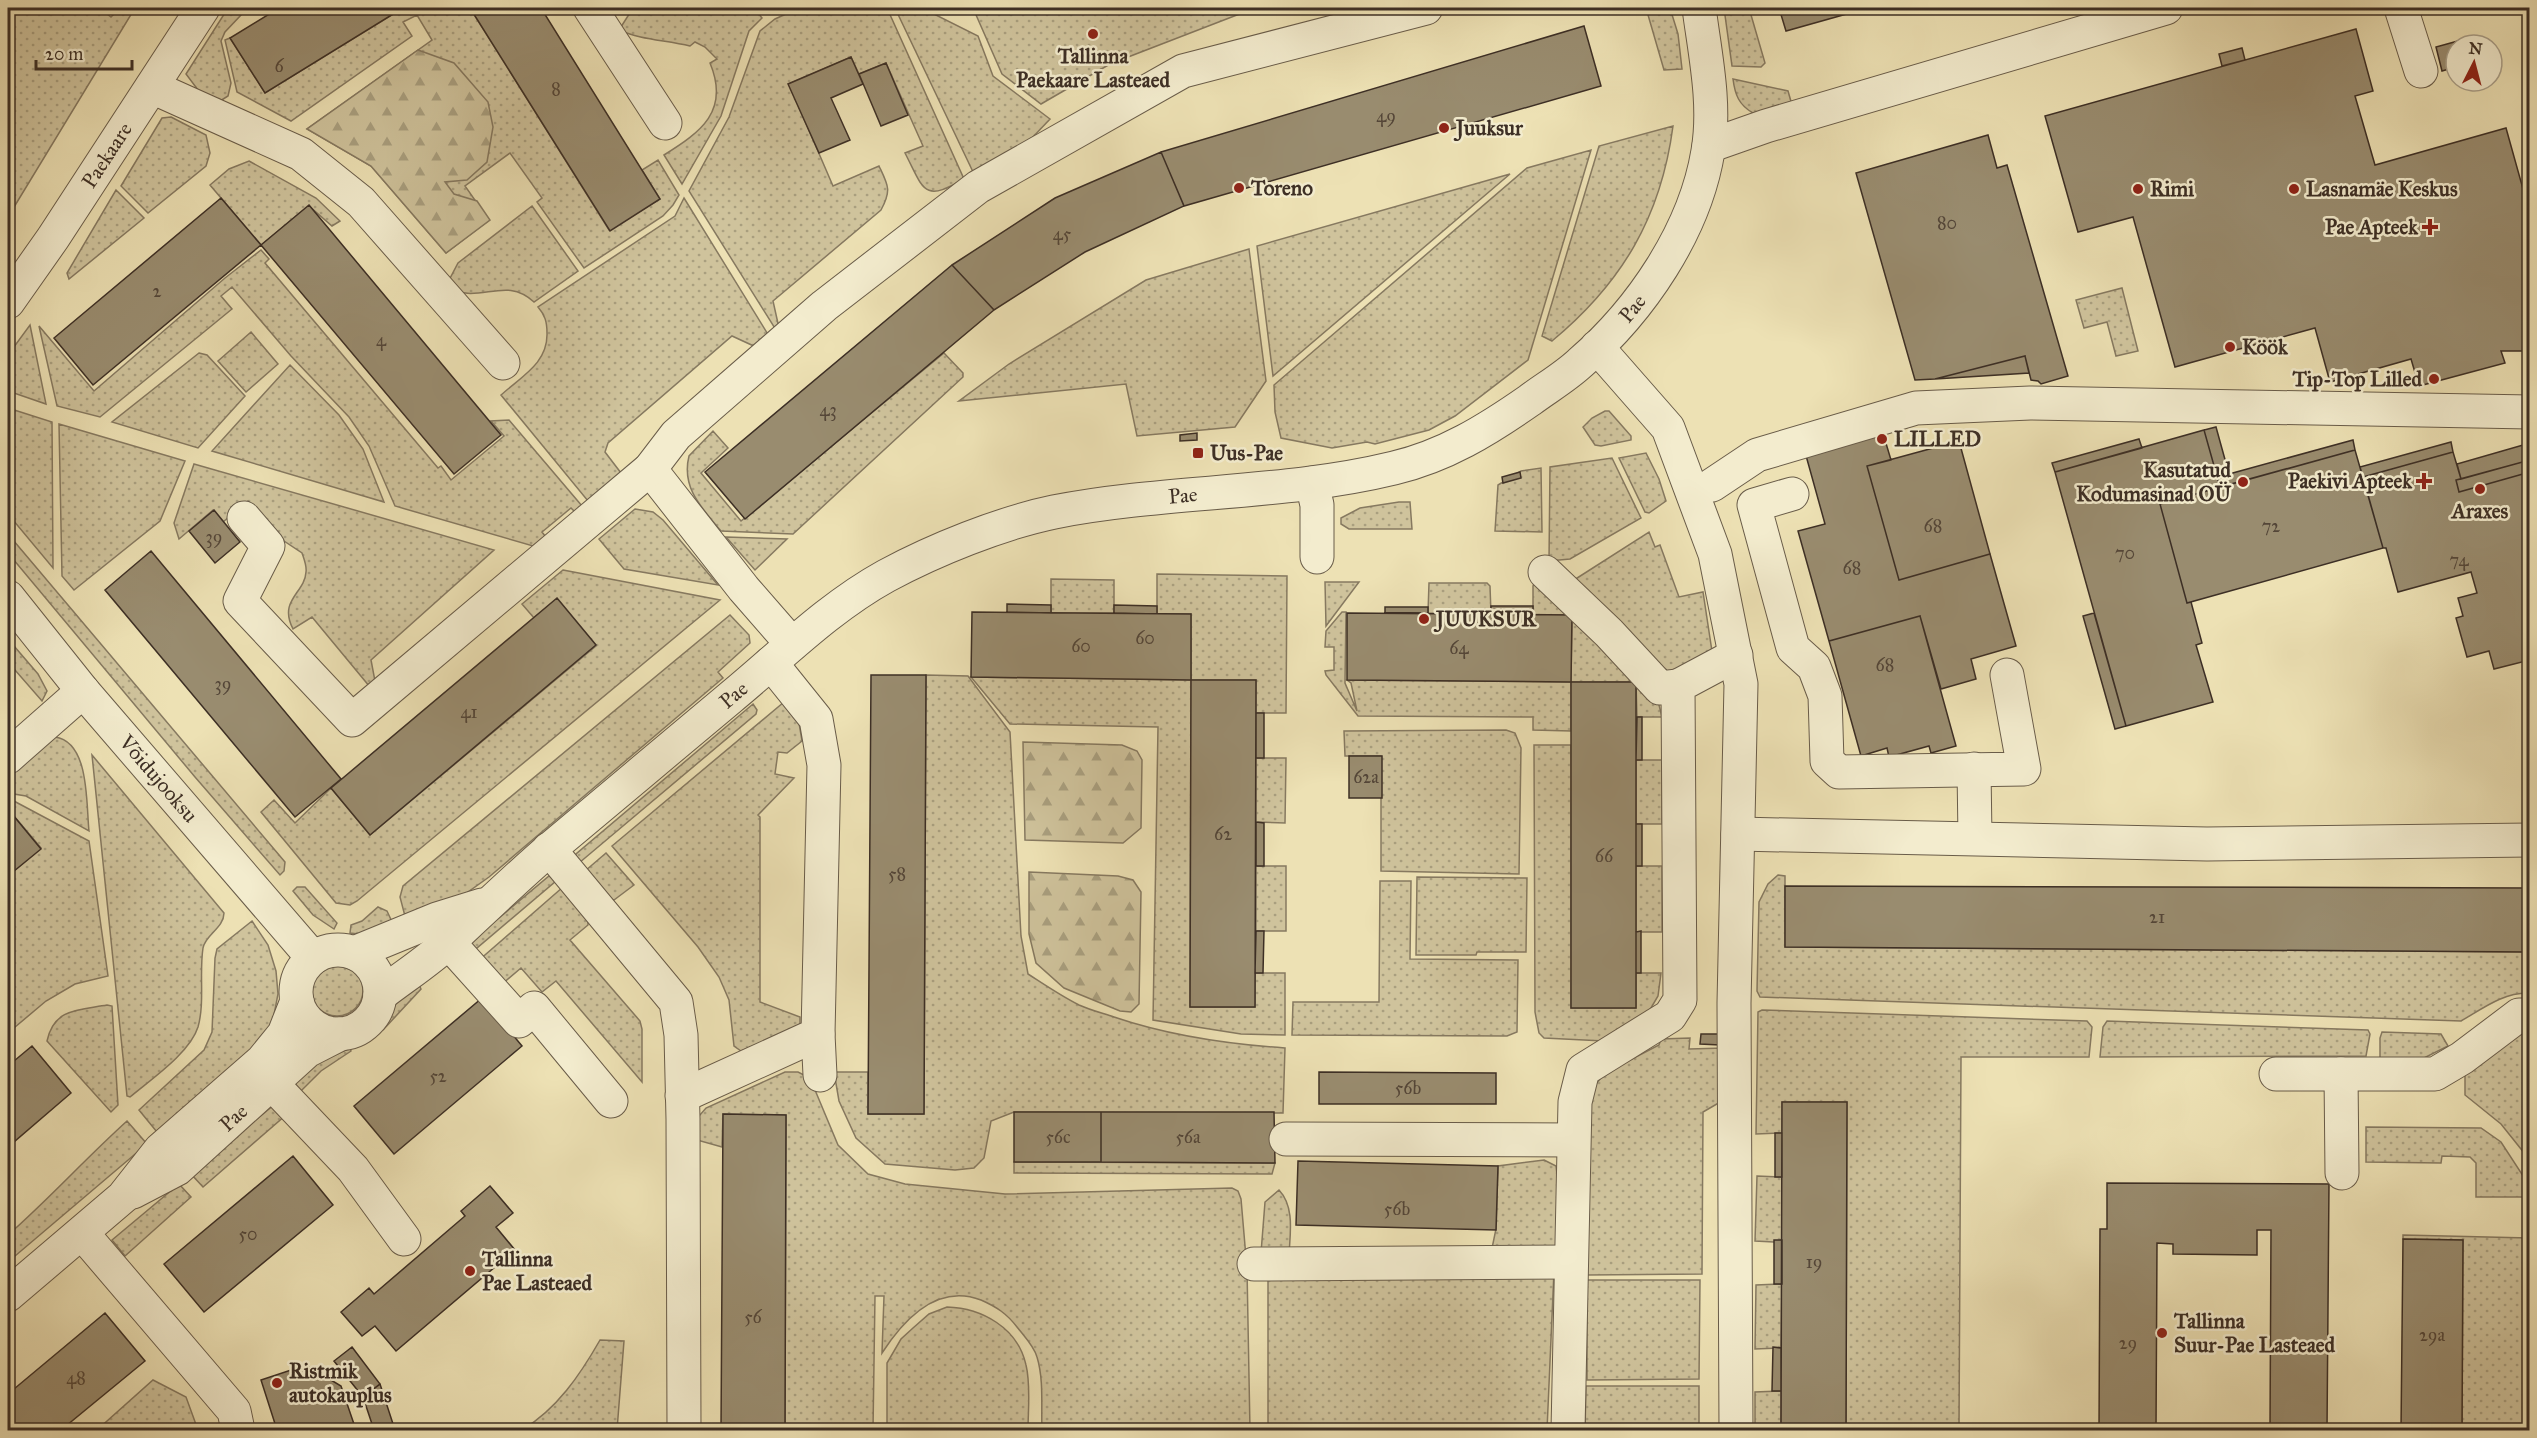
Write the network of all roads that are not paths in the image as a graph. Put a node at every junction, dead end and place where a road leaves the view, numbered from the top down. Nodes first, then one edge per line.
1 (203, 8) edge
2 (590, 8) edge
3 (1426, 8) edge
4 (1699, 8) edge
5 (2166, 8) edge
6 (2402, 8) edge
7 (2421, 72) dead end
8 (152, 87) junction
9 (664, 123) dead end
10 (1709, 146) junction
11 (8, 302) edge
12 (1597, 347) junction
13 (503, 363) dead end
14 (2529, 412) edge
15 (650, 469) junction
16 (1312, 483) junction
17 (1712, 485) dead end
18 (1792, 494) dead end
19 (244, 518) dead end
20 (1317, 557) dead end
21 (1545, 572) dead end
22 (8, 597) edge
23 (781, 653) junction
24 (1737, 655) junction
25 (2007, 675) dead end
26 (1678, 686) junction
27 (83, 691) junction
28 (8, 757) edge
29 (1974, 769) junction
30 (1738, 834) junction
31 (1975, 838) junction
32 (2529, 840) edge
33 (549, 849) junction
34 (487, 904) junction
35 (449, 943) junction
36 (354, 953) junction
37 (313, 958) junction
38 (380, 995) junction
39 (297, 1001) junction
40 (2529, 1015) edge
41 (340, 1034) junction
42 (818, 1034) junction
43 (2276, 1074) dead end
44 (2341, 1074) junction
45 (264, 1075) junction
46 (820, 1075) dead end
47 (682, 1096) junction
48 (611, 1101) dead end
49 (1286, 1139) dead end
50 (1573, 1140) junction
51 (2342, 1173) dead end
52 (82, 1233) junction
53 (404, 1239) dead end
54 (1571, 1262) junction
55 (1254, 1264) dead end
56 (8, 1295) edge
57 (238, 1431) edge
58 (684, 1431) edge
59 (1568, 1431) edge
60 (1736, 1431) edge

1 - 8 street, Paekaare
2 - 9 street
3 - 15 street
4 - 10 street, Pae
5 - 10 street
6 - 7 street
8 - 11 street, Paekaare
8 - 13 street
10 - 12 street, Pae
12 - 16 street, Pae
12 - 24 street
14 - 17 street
15 - 19 street
15 - 23 street
16 - 20 street
16 - 23 street, Pae
18 - 29 street
21 - 26 street
22 - 27 street, Võidujooksu
23 - 33 street, Pae
23 - 42 street
24 - 26 street
24 - 30 street
25 - 29 street
26 - 50 street
27 - 28 street
27 - 37 street, Võidujooksu
29 - 31 street
30 - 31 street
30 - 60 street
31 - 32 street
33 - 34 street, Pae
33 - 47 street
34 - 35 street, Pae
34 - 36 street, Pae
35 - 38 street, Pae
35 - 48 street
36 - 37 street
36 - 38 street
37 - 39 street
38 - 41 street
39 - 41 street
39 - 45 street, Pae
40 - 44 street
41 - 45 street, Pae
42 - 46 street
42 - 47 street
43 - 44 street
44 - 51 street
45 - 52 street, Pae
45 - 53 street
47 - 58 street
49 - 50 street
50 - 54 street
52 - 56 street, Pae
52 - 57 street
54 - 55 street
54 - 59 street

